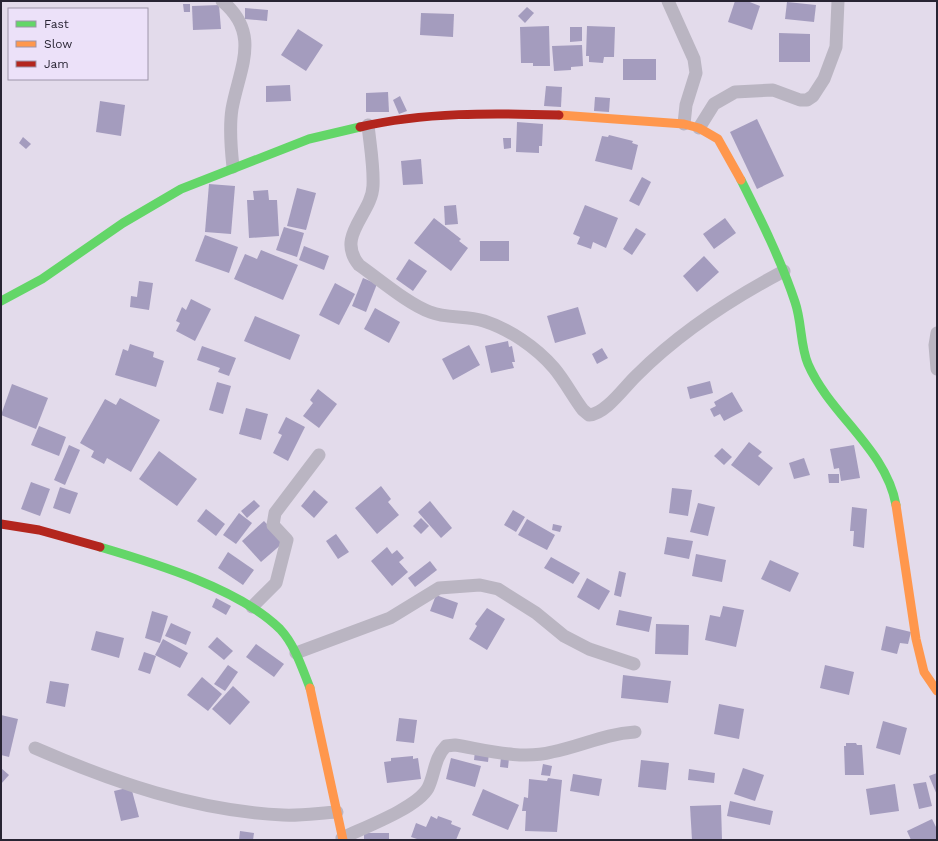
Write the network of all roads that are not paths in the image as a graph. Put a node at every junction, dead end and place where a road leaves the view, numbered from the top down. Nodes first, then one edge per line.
1 (222, 1) edge
2 (668, 1) edge
3 (838, 1) edge
4 (684, 124) junction
5 (368, 125) junction
6 (699, 128) junction
7 (233, 167) junction
8 (784, 271) junction
9 (1, 300) edge
10 (937, 333) edge
11 (937, 369) edge
12 (319, 455) dead end
13 (1, 524) edge
14 (252, 606) junction
15 (296, 653) junction
16 (634, 664) dead end
17 (937, 691) edge
18 (635, 732) dead end
19 (35, 748) dead end
20 (337, 812) junction
21 (342, 839) edge

1 - 7 street
2 - 4 street
3 - 6 street
4 - 5 street
4 - 6 street
5 - 7 street
5 - 8 street
6 - 8 street
7 - 9 street
8 - 17 street
10 - 11 street
12 - 14 street
13 - 14 street
14 - 15 street
15 - 16 street
15 - 20 street
18 - 21 street
19 - 20 street
20 - 21 street

